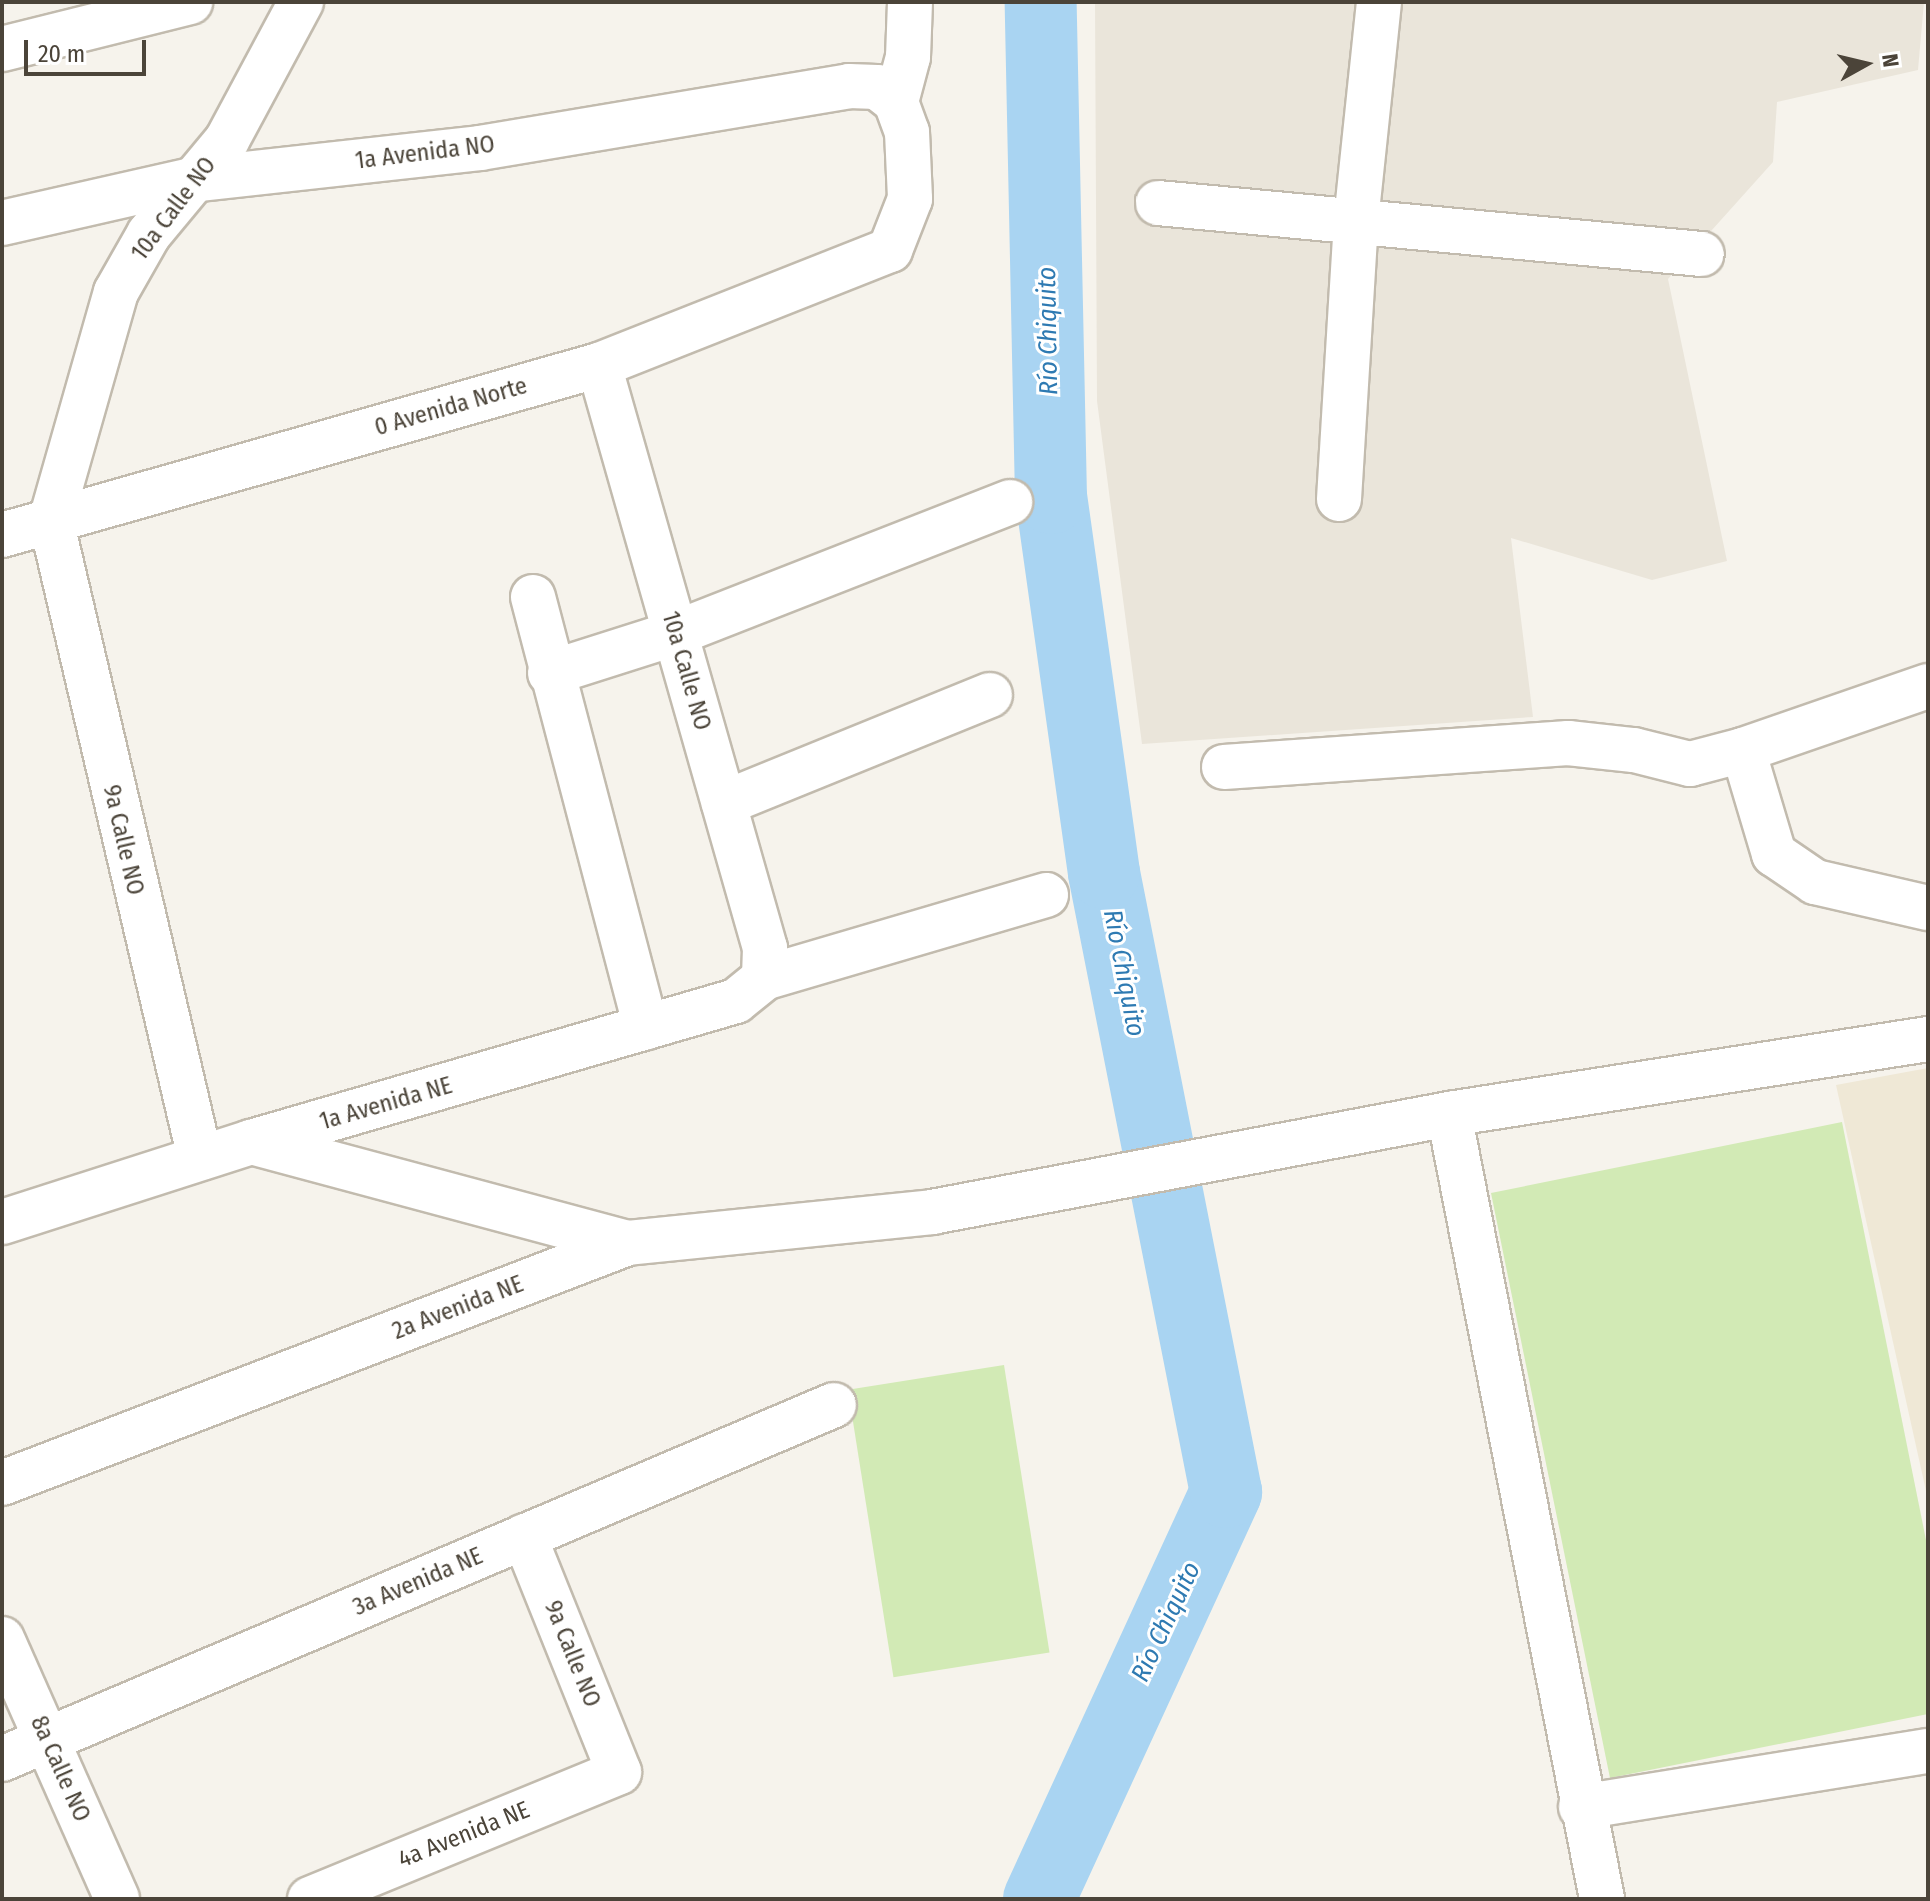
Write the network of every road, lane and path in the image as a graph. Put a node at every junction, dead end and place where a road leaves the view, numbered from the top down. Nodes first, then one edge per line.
1 (190, 2) edge
2 (301, 2) edge
3 (910, 2) edge
4 (1379, 2) edge
5 (2, 49) edge
6 (896, 102) junction
7 (191, 180) junction
8 (1158, 203) dead end
9 (1356, 221) junction
10 (2, 223) edge
11 (1702, 254) dead end
12 (599, 365) junction
13 (1339, 499) dead end
14 (1010, 502) dead end
15 (51, 520) junction
16 (2, 535) edge
17 (533, 597) dead end
18 (676, 633) junction
19 (550, 673) junction
20 (1928, 686) edge
21 (990, 695) dead end
22 (1743, 750) junction
23 (1224, 767) dead end
24 (724, 803) junction
25 (1046, 895) dead end
26 (1928, 908) edge
27 (764, 978) junction
28 (646, 1027) junction
29 (1928, 1039) edge
30 (1449, 1114) junction
31 (251, 1142) junction
32 (200, 1158) junction
33 (2, 1222) edge
34 (628, 1243) junction
35 (834, 1405) dead end
36 (2, 1483) edge
37 (524, 1536) junction
38 (2, 1639) edge
39 (47, 1740) junction
40 (1928, 1751) edge
41 (2, 1759) edge
42 (619, 1772) joint
43 (1581, 1807) junction
44 (117, 1899) edge
45 (310, 1899) edge
46 (1602, 1899) edge

1 - 5 street
2 - 7 street, 10a Calle NO
3 - 6 street
4 - 9 street
6 - 7 street, 1a Avenida NO
6 - 12 street, 0 Avenida Norte
7 - 10 street, 1a Avenida NO
7 - 15 street, 10a Calle NO
8 - 9 street
9 - 11 street
9 - 13 street
12 - 15 street, 0 Avenida Norte
12 - 18 street, 10a Calle NO
14 - 18 street
15 - 16 street, 0 Avenida Norte
15 - 32 street, 9a Calle NO
17 - 19 street
18 - 19 street
18 - 24 street, 10a Calle NO
19 - 28 street
20 - 22 street
21 - 24 street
22 - 23 street
22 - 26 street
24 - 27 street, 10a Calle NO
25 - 27 street
27 - 28 street, 1a Avenida NE
28 - 31 street, 1a Avenida NE
29 - 30 street, 2a Avenida NE
30 - 34 street, 2a Avenida NE
30 - 43 street
31 - 32 street, 1a Avenida NE
31 - 34 street
32 - 33 street, 1a Avenida NE
34 - 36 street, 2a Avenida NE
35 - 37 street, 3a Avenida NE
37 - 39 street, 3a Avenida NE
37 - 42 street, 9a Calle NO
38 - 39 street, 8a Calle NO
39 - 41 street, 3a Avenida NE
39 - 44 street, 8a Calle NO
40 - 43 street
42 - 45 street, 4a Avenida NE
43 - 46 street

